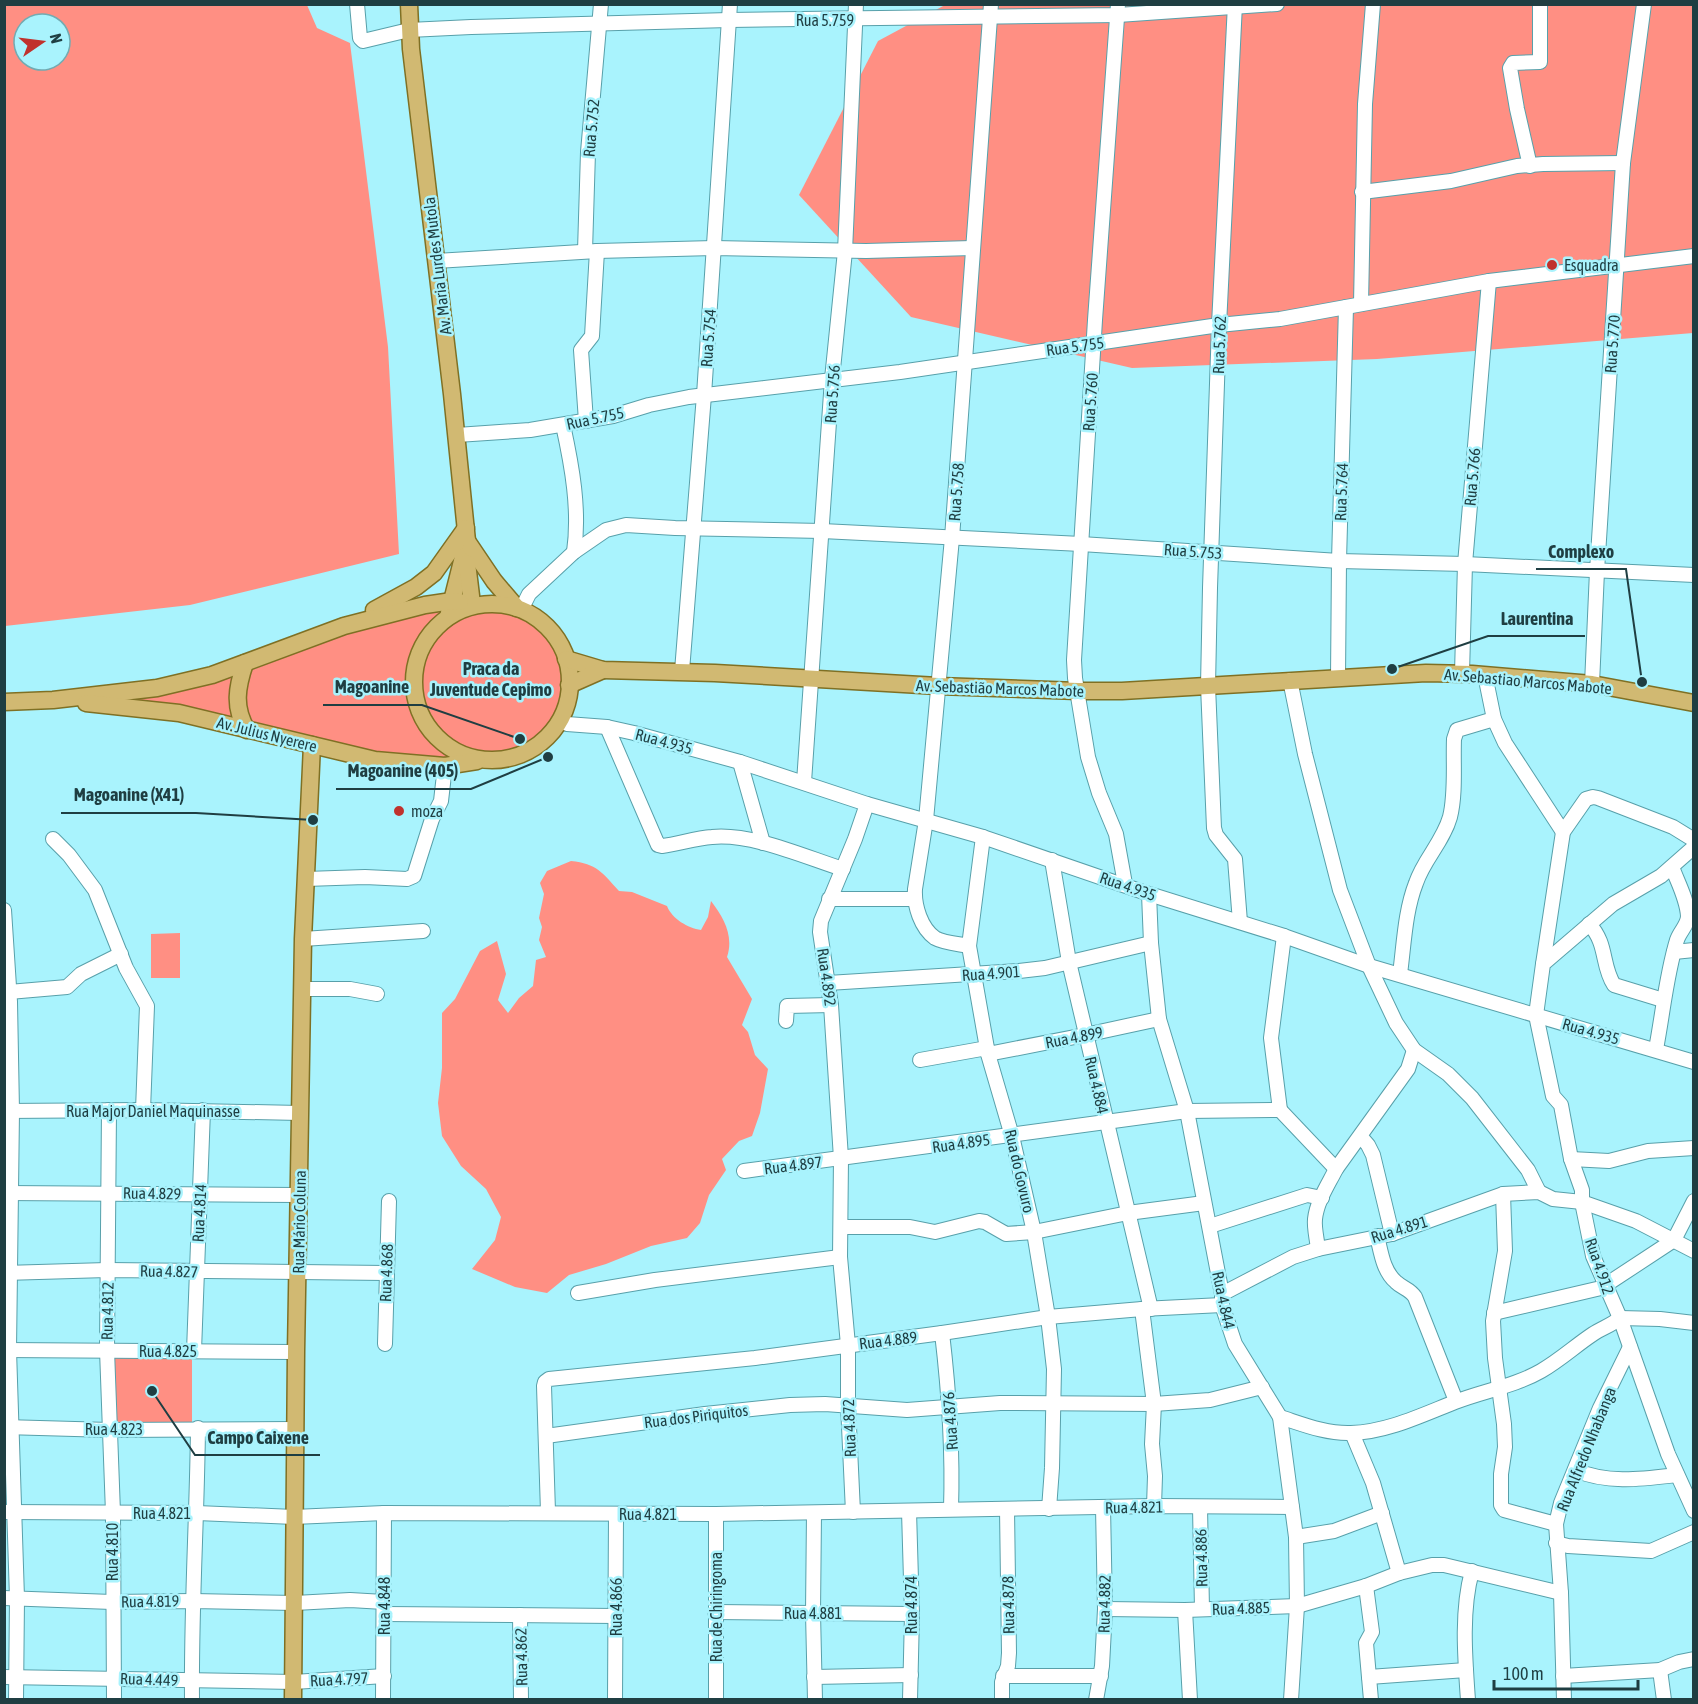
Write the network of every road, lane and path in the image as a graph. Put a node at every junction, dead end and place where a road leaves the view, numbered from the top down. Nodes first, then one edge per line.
1 (357, 4) edge
2 (407, 4) edge
3 (601, 4) edge
4 (730, 4) edge
5 (856, 4) edge
6 (1277, 4) edge
7 (1372, 4) edge
8 (1540, 4) edge
9 (1644, 4) edge
10 (1235, 6) edge
11 (990, 10) edge
12 (1118, 10) edge
13 (729, 20) junction
14 (855, 20) junction
15 (600, 24) junction
16 (409, 30) junction
17 (1623, 163) junction
18 (1530, 166) junction
19 (1362, 192) junction
20 (714, 248) junction
21 (972, 248) junction
22 (591, 251) junction
23 (844, 251) junction
24 (1694, 256) edge
25 (436, 261) junction
26 (1617, 266) junction
27 (1489, 281) junction
28 (1361, 304) junction
29 (1346, 307) junction
30 (1220, 325) junction
31 (1093, 344) junction
32 (966, 362) junction
33 (832, 379) junction
34 (704, 395) junction
35 (586, 421) junction
36 (563, 425) junction
37 (457, 435) junction
38 (692, 528) junction
39 (822, 531) junction
40 (466, 535) junction
41 (952, 538) junction
42 (1081, 544) junction
43 (574, 552) junction
44 (1212, 552) junction
45 (1338, 561) junction
46 (1465, 564) junction
47 (1597, 571) junction
48 (1694, 575) edge
49 (476, 604) junction
50 (450, 609) junction
51 (519, 609) junction
52 (338, 628) junction
53 (566, 659) junction
54 (246, 663) junction
55 (603, 670) junction
56 (682, 671) junction
57 (1462, 673) junction
58 (1396, 675) joint
59 (1485, 675) junction
60 (1338, 678) junction
61 (812, 679) junction
62 (1290, 680) junction
63 (1592, 684) junction
64 (938, 686) junction
65 (1209, 686) junction
66 (1078, 691) junction
67 (568, 693) junction
68 (53, 700) junction
69 (4, 702) edge
70 (1694, 703) edge
71 (1494, 719) junction
72 (560, 720) junction
73 (607, 727) junction
74 (247, 730) junction
75 (312, 749) junction
76 (487, 760) junction
77 (740, 762) junction
78 (445, 766) junction
79 (804, 782) junction
80 (867, 804) junction
81 (926, 820) junction
82 (1563, 832) junction
83 (983, 837) junction
84 (53, 839) dead end
85 (1694, 840) edge
86 (763, 843) junction
87 (1694, 847) edge
88 (1052, 860) junction
89 (1672, 867) junction
90 (843, 869) junction
91 (306, 879) junction
92 (1125, 884) junction
93 (1149, 894) junction
94 (915, 898) junction
95 (830, 899) junction
96 (4, 910) edge
97 (1240, 922) junction
98 (1589, 924) junction
99 (423, 931) dead end
100 (1284, 936) junction
101 (303, 939) junction
102 (1151, 943) junction
103 (969, 946) junction
104 (1694, 950) edge
105 (1674, 952) junction
106 (121, 954) junction
107 (1069, 962) junction
108 (1544, 964) junction
109 (1369, 966) junction
110 (973, 974) junction
111 (1400, 974) junction
112 (828, 983) junction
113 (303, 988) junction
114 (9, 992) junction
115 (377, 994) dead end
116 (1663, 1000) junction
117 (831, 1005) junction
118 (1536, 1015) junction
119 (1159, 1019) junction
120 (786, 1021) dead end
121 (1085, 1035) junction
122 (1656, 1049) junction
123 (1414, 1050) junction
124 (988, 1051) junction
125 (920, 1060) dead end
126 (1694, 1062) edge
127 (109, 1110) junction
128 (144, 1110) junction
129 (203, 1110) junction
130 (1280, 1110) junction
131 (8, 1111) edge
132 (1187, 1111) junction
133 (300, 1113) junction
134 (1106, 1121) junction
135 (1012, 1136) junction
136 (1360, 1137) junction
137 (1694, 1148) edge
138 (841, 1158) junction
139 (1571, 1159) junction
140 (1336, 1169) junction
141 (744, 1171) dead end
142 (1539, 1192) junction
143 (8, 1193) edge
144 (107, 1193) junction
145 (200, 1194) junction
146 (1503, 1194) junction
147 (299, 1195) junction
148 (1322, 1198) junction
149 (1694, 1201) edge
150 (389, 1202) dead end
151 (1582, 1202) junction
152 (1204, 1203) junction
153 (1128, 1213) junction
154 (1210, 1226) junction
155 (841, 1227) junction
156 (1034, 1232) junction
157 (1392, 1234) junction
158 (1377, 1236) junction
159 (1674, 1240) junction
160 (1317, 1249) junction
161 (1694, 1251) edge
162 (840, 1257) junction
163 (107, 1270) junction
164 (196, 1271) junction
165 (298, 1272) junction
166 (8, 1273) edge
167 (386, 1273) junction
168 (1605, 1284) junction
169 (578, 1293) dead end
170 (1222, 1299) junction
171 (1146, 1309) junction
172 (1494, 1313) junction
173 (1048, 1317) junction
174 (1620, 1318) junction
175 (1694, 1323) edge
176 (942, 1333) junction
177 (385, 1344) dead end
178 (848, 1344) junction
179 (1630, 1347) junction
180 (7, 1350) edge
181 (106, 1350) junction
182 (194, 1351) junction
183 (296, 1352) junction
184 (1262, 1387) junction
185 (1499, 1388) junction
186 (1456, 1401) junction
187 (1053, 1403) junction
188 (1154, 1404) junction
189 (848, 1405) junction
190 (950, 1407) junction
191 (1280, 1417) junction
192 (8, 1427) edge
193 (198, 1428) junction
194 (295, 1429) junction
195 (110, 1430) junction
196 (1352, 1433) junction
197 (546, 1436) junction
198 (1575, 1470) junction
199 (1677, 1474) junction
200 (1154, 1506) junction
201 (1103, 1507) junction
202 (1200, 1507) junction
203 (1292, 1507) junction
204 (951, 1509) junction
205 (1007, 1509) junction
206 (1050, 1509) junction
207 (909, 1511) junction
208 (1694, 1511) edge
209 (9, 1512) edge
210 (548, 1512) junction
211 (853, 1512) junction
212 (112, 1513) junction
213 (197, 1513) junction
214 (384, 1513) junction
215 (814, 1513) junction
216 (1382, 1513) junction
217 (616, 1514) junction
218 (716, 1514) junction
219 (294, 1517) junction
220 (1557, 1524) junction
221 (1694, 1532) edge
222 (1296, 1537) junction
223 (1556, 1543) junction
224 (1472, 1571) junction
225 (1399, 1573) junction
226 (1366, 1586) junction
227 (1561, 1593) junction
228 (11, 1598) edge
229 (193, 1600) junction
230 (112, 1602) junction
231 (295, 1603) junction
232 (1297, 1606) junction
233 (384, 1608) junction
234 (1105, 1609) junction
235 (1202, 1609) junction
236 (1185, 1610) junction
237 (715, 1612) junction
238 (813, 1614) junction
239 (912, 1614) junction
240 (520, 1615) junction
241 (616, 1616) junction
242 (1694, 1659) edge
243 (1466, 1670) junction
244 (1660, 1670) junction
245 (384, 1676) junction
246 (911, 1676) junction
247 (1003, 1676) junction
248 (1101, 1676) junction
249 (1563, 1676) junction
250 (10, 1677) edge
251 (814, 1677) junction
252 (1369, 1677) junction
253 (115, 1678) junction
254 (192, 1680) junction
255 (294, 1682) junction
256 (16, 1700) edge
257 (114, 1700) edge
258 (192, 1700) edge
259 (293, 1700) edge
260 (383, 1700) edge
261 (522, 1700) edge
262 (615, 1700) edge
263 (716, 1700) edge
264 (815, 1700) edge
265 (910, 1700) edge
266 (1002, 1700) edge
267 (1096, 1700) edge
268 (1190, 1700) edge
269 (1291, 1700) edge
270 (1371, 1700) edge
271 (1468, 1700) edge
272 (1564, 1700) edge
273 (1664, 1700) edge

1 - 16 street, Rua 5.759
2 - 16 main road, Av. Maria Lurdes Mutola
2 - 49 main road
3 - 15 street, Rua 5.752
4 - 13 street, Rua 5.754
5 - 14 street, Rua 5.756
6 - 10 street, Rua 5.759
7 - 19 street
8 - 18 street
9 - 17 street, Rua 5.770
10 - 12 street, Rua 5.759
10 - 30 street, Rua 5.762
11 - 12 street, Rua 5.759
11 - 14 street, Rua 5.759
11 - 21 street, Rua 5.758
12 - 31 street, Rua 5.760
13 - 14 street, Rua 5.759
13 - 15 street, Rua 5.759
13 - 20 street, Rua 5.754
14 - 23 street, Rua 5.756
15 - 16 street, Rua 5.759
15 - 22 street, Rua 5.752
16 - 25 main road, Av. Maria Lurdes Mutola
17 - 18 street
17 - 26 street, Rua 5.770
18 - 19 street
19 - 28 street
20 - 22 street
20 - 23 street
20 - 34 street, Rua 5.754
21 - 23 street
21 - 32 street, Rua 5.758
22 - 25 street
22 - 35 street, Rua 5.752
23 - 33 street, Rua 5.756
24 - 26 street, Rua 5.755
25 - 37 main road, Av. Maria Lurdes Mutola
26 - 27 street, Rua 5.755
26 - 47 street, Rua 5.770
27 - 28 street, Rua 5.755
27 - 46 street, Rua 5.766
28 - 29 street, Rua 5.755
29 - 30 street, Rua 5.755
29 - 45 street, Rua 5.764
30 - 31 street, Rua 5.755
30 - 44 street, Rua 5.762
31 - 32 street, Rua 5.755
31 - 42 street, Rua 5.760
32 - 33 street, Rua 5.755
32 - 41 street, Rua 5.758
33 - 34 street, Rua 5.755
33 - 39 street, Rua 5.756
34 - 35 street, Rua 5.755
34 - 38 street, Rua 5.754
35 - 36 street, Rua 5.755
36 - 37 street, Rua 5.755
36 - 43 street
37 - 40 main road, Av. Maria Lurdes Mutola
38 - 39 street, Rua 5.753
38 - 43 street, Rua 5.753
38 - 56 street, Rua 5.754
39 - 41 street, Rua 5.753
39 - 61 street, Rua 5.756
40 - 50 main road
40 - 51 main road
40 - 52 main road
41 - 42 street, Rua 5.753
41 - 64 street, Rua 5.758
42 - 44 street, Rua 5.753
42 - 66 street, Rua 5.760
43 - 51 street, Rua 5.753
44 - 45 street, Rua 5.753
44 - 65 street, Rua 5.762
45 - 46 street, Rua 5.753
45 - 60 street, Rua 5.764
46 - 47 street, Rua 5.753
46 - 57 street, Rua 5.766
47 - 48 street, Rua 5.753
47 - 63 street, Rua 5.770
49 - 50 main road
49 - 51 main road
50 - 52 main road, Av. Julius Nyerere
50 - 76 main road
51 - 53 main road
52 - 54 main road, Av. Julius Nyerere
53 - 55 main road, Av. Sebastião Marcos Mabote
53 - 67 main road
54 - 68 main road, Av. Julius Nyerere
54 - 74 main road
55 - 56 main road, Av. Sebastião Marcos Mabote
55 - 67 main road, Av. Sebastião Marcos Mabote
56 - 61 main road, Av. Sebastião Marcos Mabote
57 - 58 main road, Av. Sebastiao Marcos Mabote
57 - 59 main road, Av. Sebastiao Marcos Mabote
58 - 60 main road, Av. Sebastião Marcos Mabote
59 - 63 main road, Av. Sebastiao Marcos Mabote
59 - 71 street
60 - 62 main road, Av. Sebastião Marcos Mabote
61 - 64 main road, Av. Sebastião Marcos Mabote
61 - 79 street, Rua 5.756
62 - 65 main road, Av. Sebastião Marcos Mabote
62 - 109 street
63 - 70 main road, Av. Sebastiao Marcos Mabote
64 - 66 main road, Av. Sebastião Marcos Mabote
64 - 81 street, Rua 5.758
65 - 66 main road, Av. Sebastião Marcos Mabote
65 - 97 street, Rua 5.762
66 - 92 street, Rua 5.760
67 - 72 main road
68 - 69 main road, Av. Julius Nyerere
68 - 74 main road, Av. Julius Nyerere
71 - 82 street
71 - 111 street
72 - 73 street, Rua 4.935
72 - 76 main road
73 - 77 street, Rua 4.935
73 - 86 street
74 - 75 main road, Av. Julius Nyerere
75 - 78 main road, Av. Julius Nyerere
75 - 91 main road, Rua Mário Coluna
76 - 78 main road, Av. Julius Nyerere
77 - 79 street, Rua 4.935
77 - 86 street
78 - 91 street
79 - 80 street, Rua 4.935
80 - 81 street, Rua 4.935
80 - 90 street, Rua 4.892
81 - 83 street, Rua 4.935
81 - 94 street, Rua 5.758
82 - 85 street
82 - 108 street
83 - 88 street, Rua 4.935
83 - 103 street, Rua do Govuro
84 - 106 street
86 - 90 street
87 - 89 street
88 - 92 street, Rua 4.935
88 - 107 street, Rua 4.884
89 - 98 street
89 - 105 street
90 - 95 street, Rua 4.892
91 - 101 main road, Rua Mário Coluna
92 - 93 street, Rua 4.935
93 - 97 street, Rua 4.935
93 - 102 street, Rua 4.844
94 - 95 street
94 - 103 street, Rua 5.758
95 - 112 street, Rua 4.892
96 - 114 street
97 - 100 street, Rua 4.935
98 - 108 street
98 - 116 street
99 - 101 street
100 - 109 street, Rua 4.935
100 - 130 street
101 - 113 main road, Rua Mário Coluna
102 - 107 street, Rua 4.901
102 - 119 street, Rua 4.844
103 - 110 street, Rua do Govuro
104 - 105 street
105 - 116 street
106 - 114 street
106 - 128 street
107 - 110 street, Rua 4.901
107 - 121 street, Rua 4.884
108 - 118 street
109 - 111 street, Rua 4.935
109 - 123 street
110 - 112 street, Rua 4.901
110 - 124 street, Rua do Govuro
111 - 118 street, Rua 4.935
112 - 117 street, Rua 4.892
113 - 115 street
113 - 133 main road, Rua Mário Coluna
114 - 131 street
116 - 122 street
117 - 120 street
117 - 138 street, Rua 4.892
118 - 122 street, Rua 4.935
118 - 139 street, Rua 4.912
119 - 121 street, Rua 4.899
119 - 132 street, Rua 4.844
121 - 124 street, Rua 4.899
121 - 134 street, Rua 4.884
122 - 126 street, Rua 4.935
123 - 136 street
123 - 142 street
124 - 125 street, Rua 4.899
124 - 135 street, Rua do Govuro
127 - 128 street, Rua Major Daniel Maquinasse
127 - 131 street, Rua Major Daniel Maquinasse
127 - 144 street, Rua 4.812
128 - 129 street, Rua Major Daniel Maquinasse
129 - 133 street, Rua Major Daniel Maquinasse
129 - 145 street, Rua 4.814
130 - 132 street, Rua 4.895
130 - 140 street
131 - 143 street
132 - 134 street, Rua 4.895
132 - 152 street, Rua 4.844
133 - 147 main road, Rua Mário Coluna
134 - 135 street, Rua 4.895
134 - 153 street, Rua 4.884
135 - 138 street, Rua 4.895
135 - 156 street, Rua do Govuro
136 - 140 street
136 - 157 street
137 - 139 street
138 - 141 street, Rua 4.897
138 - 155 street, Rua 4.892
139 - 151 street, Rua 4.912
140 - 148 street
142 - 146 street, Rua 4.891
142 - 151 street, Rua 4.891
143 - 144 street, Rua 4.829
143 - 166 street
144 - 145 street, Rua 4.829
144 - 163 street, Rua 4.812
145 - 147 street, Rua 4.829
145 - 164 street, Rua 4.814
146 - 157 street, Rua 4.891
146 - 172 street
147 - 165 main road, Rua Mário Coluna
148 - 154 street
148 - 160 street
149 - 159 street
150 - 167 street, Rua 4.868
151 - 159 street, Rua 4.891
151 - 168 street, Rua 4.912
152 - 153 street
152 - 154 street, Rua 4.844
153 - 156 street
153 - 171 street, Rua 4.884
154 - 170 street, Rua 4.844
155 - 156 street
155 - 162 street, Rua 4.892
156 - 173 street, Rua do Govuro
157 - 158 street, Rua 4.891
158 - 160 street, Rua 4.891
158 - 186 street
159 - 161 street, Rua 4.891
159 - 168 street
160 - 170 street, Rua 4.891
162 - 169 street
162 - 178 street, Rua 4.872
163 - 164 street, Rua 4.827
163 - 166 street, Rua 4.827
163 - 181 street, Rua 4.812
164 - 165 street, Rua 4.827
164 - 182 street, Rua 4.814
165 - 167 street, Rua 4.827
165 - 183 main road, Rua Mário Coluna
166 - 180 street
167 - 177 street, Rua 4.868
168 - 172 street
168 - 174 street, Rua 4.912
170 - 171 street, Rua 4.889
170 - 184 street, Rua 4.844
171 - 173 street, Rua 4.889
171 - 188 street, Rua 4.884
172 - 185 street
173 - 176 street, Rua 4.889
173 - 187 street, Rua do Govuro
174 - 175 street
174 - 179 street, Rua 4.912
174 - 185 street
176 - 178 street, Rua 4.889
176 - 190 street, Rua 4.876
178 - 189 street, Rua 4.872
178 - 197 street, Rua 4.889
179 - 198 street, Rua Alfredo Nhabanga
179 - 199 street, Rua 4.912
180 - 181 street, Rua 4.825
180 - 192 street
181 - 182 street, Rua 4.825
181 - 195 street, Rua 4.812
182 - 183 street, Rua 4.825
183 - 194 main road, Rua Mário Coluna
184 - 188 street, Rua dos Piriquitos
184 - 191 street, Rua 4.844
185 - 186 street
185 - 220 street
186 - 196 street
187 - 188 street, Rua dos Piriquitos
187 - 190 street, Rua dos Piriquitos
187 - 206 street, Rua do Govuro
188 - 200 street, Rua 4.884
189 - 190 street, Rua dos Piriquitos
189 - 197 street, Rua dos Piriquitos
189 - 211 street, Rua 4.872
190 - 204 street, Rua 4.876
191 - 196 street
191 - 203 street, Rua 4.844
192 - 195 street, Rua 4.823
192 - 209 street
193 - 194 street, Rua 4.823
193 - 195 street, Rua 4.823
193 - 213 street
194 - 219 main road, Rua Mário Coluna
195 - 212 street, Rua 4.812
196 - 216 street
197 - 210 street
198 - 199 street
198 - 220 street, Rua Alfredo Nhabanga
199 - 208 street, Rua 4.912
200 - 201 street, Rua 4.821
200 - 202 street, Rua 4.821
201 - 206 street, Rua 4.821
201 - 234 street, Rua 4.882
202 - 203 street, Rua 4.821
202 - 235 street, Rua 4.886
203 - 222 street, Rua 4.844
204 - 205 street, Rua 4.821
204 - 207 street, Rua 4.821
205 - 206 street, Rua 4.821
205 - 247 street, Rua 4.878
207 - 211 street, Rua 4.821
207 - 239 street, Rua 4.874
209 - 212 street, Rua 4.821
209 - 228 street
210 - 214 street, Rua 4.821
210 - 217 street, Rua 4.821
211 - 215 street, Rua 4.821
212 - 213 street, Rua 4.821
212 - 230 street, Rua 4.810
213 - 219 street, Rua 4.821
213 - 229 street
214 - 219 street, Rua 4.821
214 - 233 street, Rua 4.848
215 - 218 street, Rua 4.821
215 - 238 street
216 - 222 street
216 - 225 street
217 - 218 street, Rua 4.821
217 - 241 street, Rua 4.866
218 - 237 street, Rua de Chiringoma
219 - 231 main road, Rua Mário Coluna
220 - 223 street, Rua Alfredo Nhabanga
221 - 223 street
222 - 232 street, Rua 4.844
223 - 227 street, Rua Alfredo Nhabanga
224 - 225 street, Rua 4.885
224 - 227 street, Rua 4.885
224 - 243 street
225 - 226 street, Rua 4.885
226 - 232 street, Rua 4.885
226 - 252 street
227 - 249 street, Rua Alfredo Nhabanga
228 - 230 street, Rua 4.819
228 - 250 street
229 - 230 street, Rua 4.819
229 - 231 street, Rua 4.819
229 - 254 street
230 - 253 street, Rua 4.810
231 - 233 street, Rua 4.819
231 - 255 main road, Rua Mário Coluna
232 - 235 street, Rua 4.885
232 - 269 street, Rua 4.844
233 - 240 street, Rua 4.819
233 - 245 street, Rua 4.848
234 - 236 street, Rua 4.885
234 - 248 street, Rua 4.882
235 - 236 street, Rua 4.885
236 - 268 street
237 - 238 street, Rua 4.881
237 - 263 street, Rua de Chiringoma
238 - 239 street, Rua 4.881
238 - 251 street
239 - 246 street, Rua 4.874
240 - 241 street, Rua 4.819
240 - 261 street, Rua 4.862
241 - 262 street, Rua 4.866
242 - 244 street
243 - 252 street
243 - 271 street
244 - 249 street
244 - 273 street
245 - 255 street, Rua 4.797
245 - 260 street, Rua 4.848
246 - 251 street
246 - 265 street, Rua 4.874
247 - 248 street
247 - 266 street, Rua 4.878
248 - 267 street, Rua 4.882
249 - 272 street, Rua Alfredo Nhabanga
250 - 253 street, Rua 4.449
250 - 256 street
251 - 264 street
252 - 270 street
253 - 254 street, Rua 4.449
253 - 257 street, Rua 4.810
254 - 255 street, Rua 4.449
254 - 258 street
255 - 259 main road, Rua Mário Coluna

